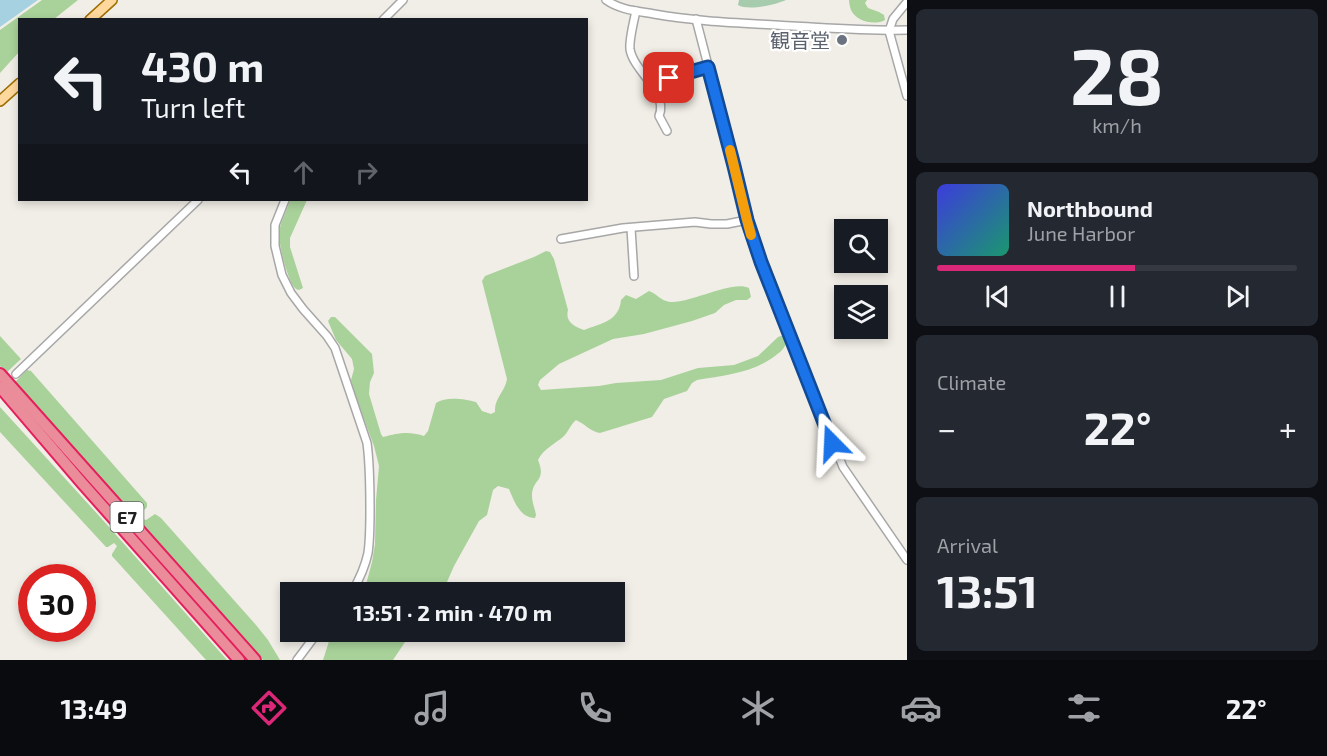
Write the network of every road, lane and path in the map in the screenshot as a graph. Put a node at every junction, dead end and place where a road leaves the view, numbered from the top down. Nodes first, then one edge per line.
1 (112, 0) edge
2 (403, 0) edge
3 (606, 0) edge
4 (907, 2) edge
5 (636, 11) junction
6 (92, 18) edge
7 (385, 18) edge
8 (696, 19) junction
9 (907, 30) edge
10 (889, 31) junction
11 (708, 67) junction
12 (650, 83) junction
13 (18, 85) edge
14 (907, 96) edge
15 (0, 101) edge
16 (667, 131) dead end
17 (197, 201) edge
18 (285, 201) edge
19 (747, 220) junction
20 (631, 228) junction
21 (561, 239) dead end
22 (634, 276) dead end
23 (0, 374) edge
24 (16, 374) dead end
25 (0, 387) edge
26 (907, 560) edge
27 (357, 582) edge
28 (310, 642) edge
29 (240, 660) edge
30 (255, 660) edge
31 (297, 660) edge

1 - 6 main road
2 - 7 street
3 - 5 street
4 - 10 street
5 - 8 street
5 - 12 street
8 - 10 street
8 - 11 street
9 - 10 street
10 - 14 street
11 - 12 street
11 - 19 street
12 - 16 street
13 - 15 main road
17 - 24 street
18 - 27 street
19 - 20 street
19 - 26 street
20 - 21 street
20 - 22 street
23 - 30 highway, E7
25 - 29 highway, E7
28 - 31 street

